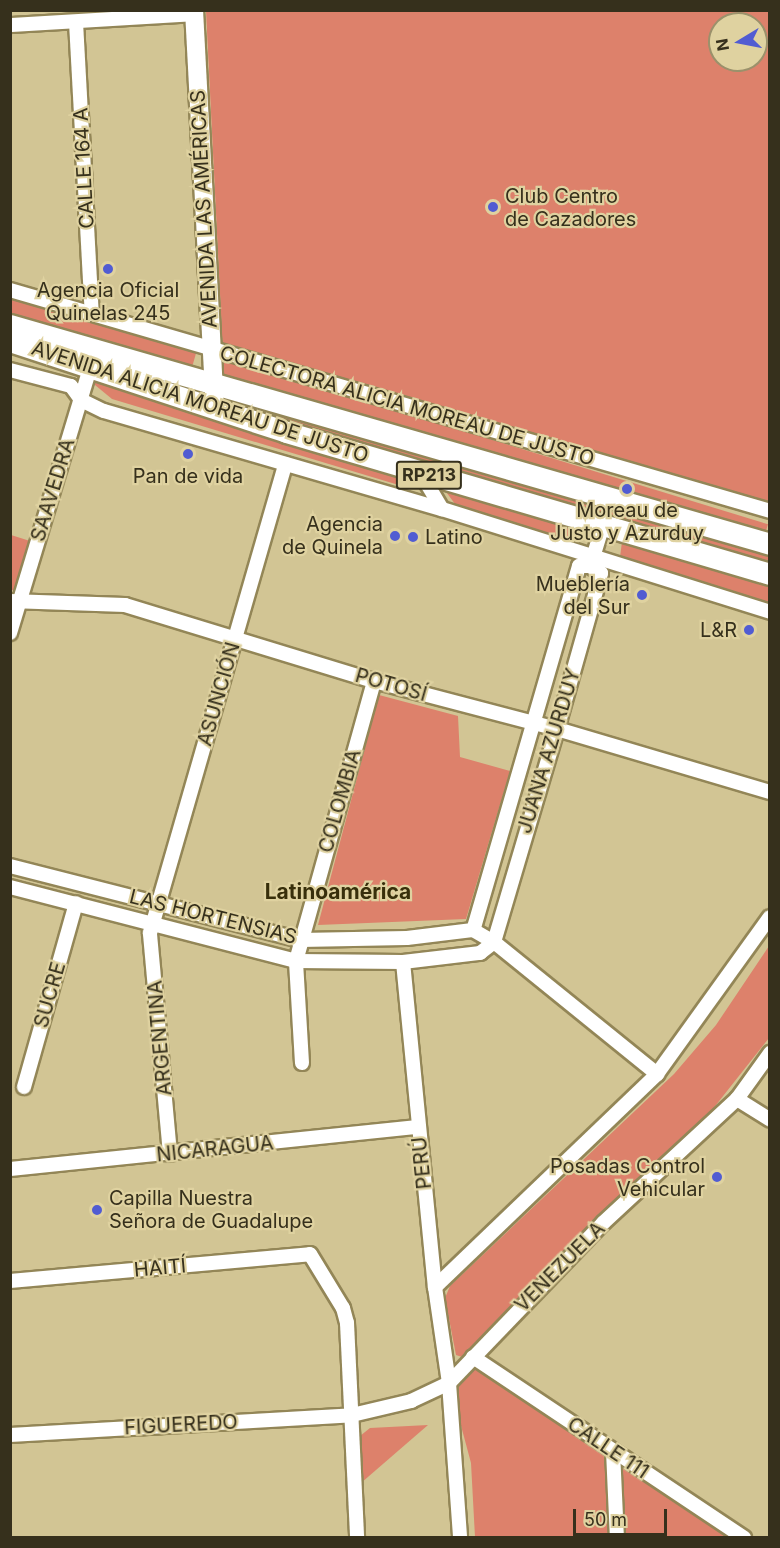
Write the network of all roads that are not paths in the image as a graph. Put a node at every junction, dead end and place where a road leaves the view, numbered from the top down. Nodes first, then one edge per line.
1 (194, 12) edge
2 (76, 22) junction
3 (10, 25) edge
4 (10, 290) edge
5 (92, 313) junction
6 (10, 325) edge
7 (10, 341) edge
8 (212, 350) junction
9 (93, 356) junction
10 (10, 370) edge
11 (214, 380) junction
12 (81, 400) junction
13 (215, 407) junction
14 (285, 464) junction
15 (420, 472) junction
16 (442, 509) junction
17 (770, 511) edge
18 (602, 526) junction
19 (770, 544) edge
20 (592, 561) junction
21 (770, 574) edge
22 (14, 603) edge
23 (770, 612) edge
24 (10, 633) edge
25 (236, 639) junction
26 (374, 681) junction
27 (532, 723) junction
28 (557, 729) junction
29 (770, 792) edge
30 (10, 866) edge
31 (10, 886) edge
32 (76, 903) junction
33 (158, 904) junction
34 (770, 917) edge
35 (153, 923) junction
36 (472, 930) junction
37 (300, 939) junction
38 (494, 942) junction
39 (296, 961) junction
40 (403, 962) junction
41 (770, 1053) edge
42 (302, 1063) dead end
43 (657, 1074) junction
44 (24, 1087) dead end
45 (737, 1100) junction
46 (770, 1120) edge
47 (418, 1127) junction
48 (170, 1154) junction
49 (10, 1169) edge
50 (10, 1281) edge
51 (435, 1287) junction
52 (473, 1357) junction
53 (449, 1383) junction
54 (352, 1415) junction
55 (10, 1435) edge
56 (613, 1451) junction
57 (357, 1538) edge
58 (460, 1538) edge
59 (617, 1538) edge
60 (744, 1538) edge

1 - 2 street
1 - 8 main road, AVENIDA LAS AMÉRICAS
2 - 3 street
2 - 5 street, CALLE 164 A
4 - 5 street, COLECTORA ALICIA MOREAU DE JUSTO
5 - 8 street, COLECTORA ALICIA MOREAU DE JUSTO
6 - 9 main road, AVENIDA ALICIA MOREAU DE JUSTO / RP213
7 - 9 main road, AVENIDA ALICIA MOREAU DE JUSTO / RP213
8 - 11 main road, AVENIDA LAS AMÉRICAS
8 - 17 street, COLECTORA ALICIA MOREAU DE JUSTO
9 - 11 main road, AVENIDA ALICIA MOREAU DE JUSTO / RP213
9 - 12 street, SAAVEDRA
9 - 13 main road, AVENIDA ALICIA MOREAU DE JUSTO / RP213
10 - 12 street
11 - 13 main road, AVENIDA LAS AMÉRICAS
11 - 19 main road, AVENIDA ALICIA MOREAU DE JUSTO / RP213
12 - 14 street
12 - 22 street, SAAVEDRA
13 - 15 main road, AVENIDA ALICIA MOREAU DE JUSTO / RP213
14 - 16 street
14 - 25 street, ASUNCIÓN
15 - 16 street
15 - 18 main road, AVENIDA ALICIA MOREAU DE JUSTO / RP213
16 - 20 street
18 - 20 street, JUANA AZURDUY
18 - 21 main road, AVENIDA ALICIA MOREAU DE JUSTO / RP213
20 - 23 street
20 - 27 street, JUANA AZURDUY
20 - 28 street, JUANA AZURDUY
22 - 24 street, SAAVEDRA
22 - 25 street, POTOSÍ
25 - 26 street, POTOSÍ
25 - 33 street, ASUNCIÓN
26 - 27 street, POTOSÍ
26 - 37 street, COLOMBIA
27 - 28 street, POTOSÍ
27 - 36 street, JUANA AZURDUY
28 - 29 street, POTOSÍ
28 - 38 street, JUANA AZURDUY
30 - 33 street, LAS HORTENSIAS
31 - 32 street, LAS HORTENSIAS
32 - 35 street, LAS HORTENSIAS
32 - 44 street, SUCRE
33 - 35 street, ASUNCIÓN
33 - 37 street, LAS HORTENSIAS
34 - 43 street
35 - 39 street, LAS HORTENSIAS
35 - 48 street, ARGENTINA
36 - 37 street, LAS HORTENSIAS
36 - 38 street
37 - 39 street, COLOMBIA
38 - 40 street, LAS HORTENSIAS
38 - 43 street
39 - 40 street, LAS HORTENSIAS
39 - 42 street, COLOMBIA
40 - 47 street, PERÚ
41 - 45 street, VENEZUELA
43 - 51 street
45 - 46 street
45 - 52 street, VENEZUELA
47 - 48 street, NICARAGUA
47 - 51 street, PERÚ
48 - 49 street, NICARAGUA
50 - 54 street, HAITÍ
51 - 53 street, PERÚ
52 - 53 street, VENEZUELA
52 - 56 street, CALLE 111
53 - 54 street, VENEZUELA
53 - 58 street, PERÚ
54 - 55 street, FIGUEREDO
54 - 57 street
56 - 59 street
56 - 60 street, CALLE 111

